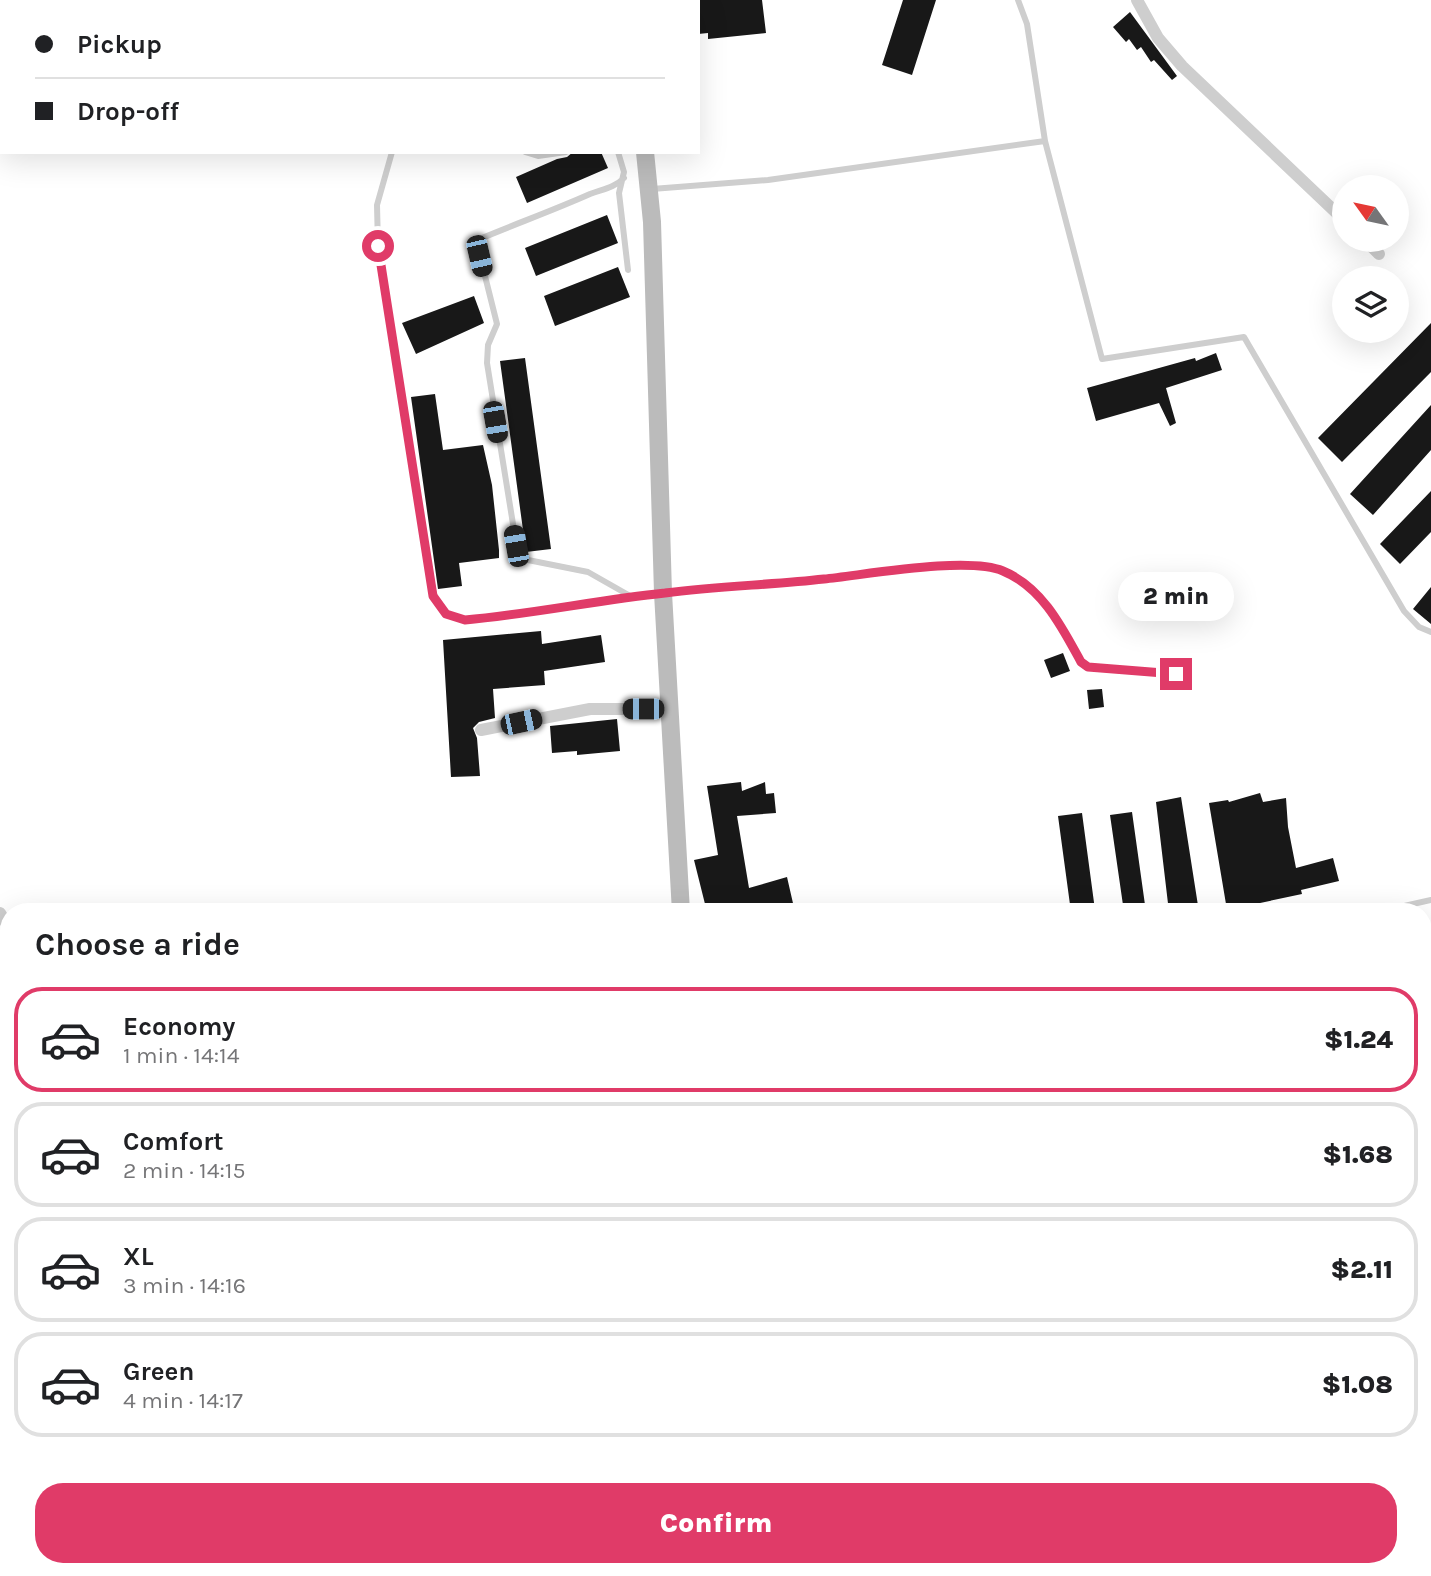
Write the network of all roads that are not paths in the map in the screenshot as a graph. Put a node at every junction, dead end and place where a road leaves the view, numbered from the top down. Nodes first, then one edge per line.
1 (1018, 0) edge
2 (1136, 0) edge
3 (1045, 141) junction
4 (392, 154) edge
5 (532, 154) edge
6 (552, 154) edge
7 (618, 154) edge
8 (645, 154) edge
9 (624, 178) junction
10 (650, 189) junction
11 (1332, 209) edge
12 (628, 271) dead end
13 (663, 593) junction
14 (632, 597) junction
15 (1431, 632) edge
16 (1190, 674) dead end
17 (669, 709) junction
18 (481, 730) dead end
19 (680, 903) edge

1 - 3 lane
2 - 11 street
3 - 10 lane
3 - 15 lane
4 - 14 lane
5 - 6 lane
7 - 9 lane
8 - 10 street
9 - 12 lane
9 - 14 lane
10 - 13 street
13 - 14 lane
13 - 16 lane
13 - 17 street
17 - 18 street
17 - 19 street

